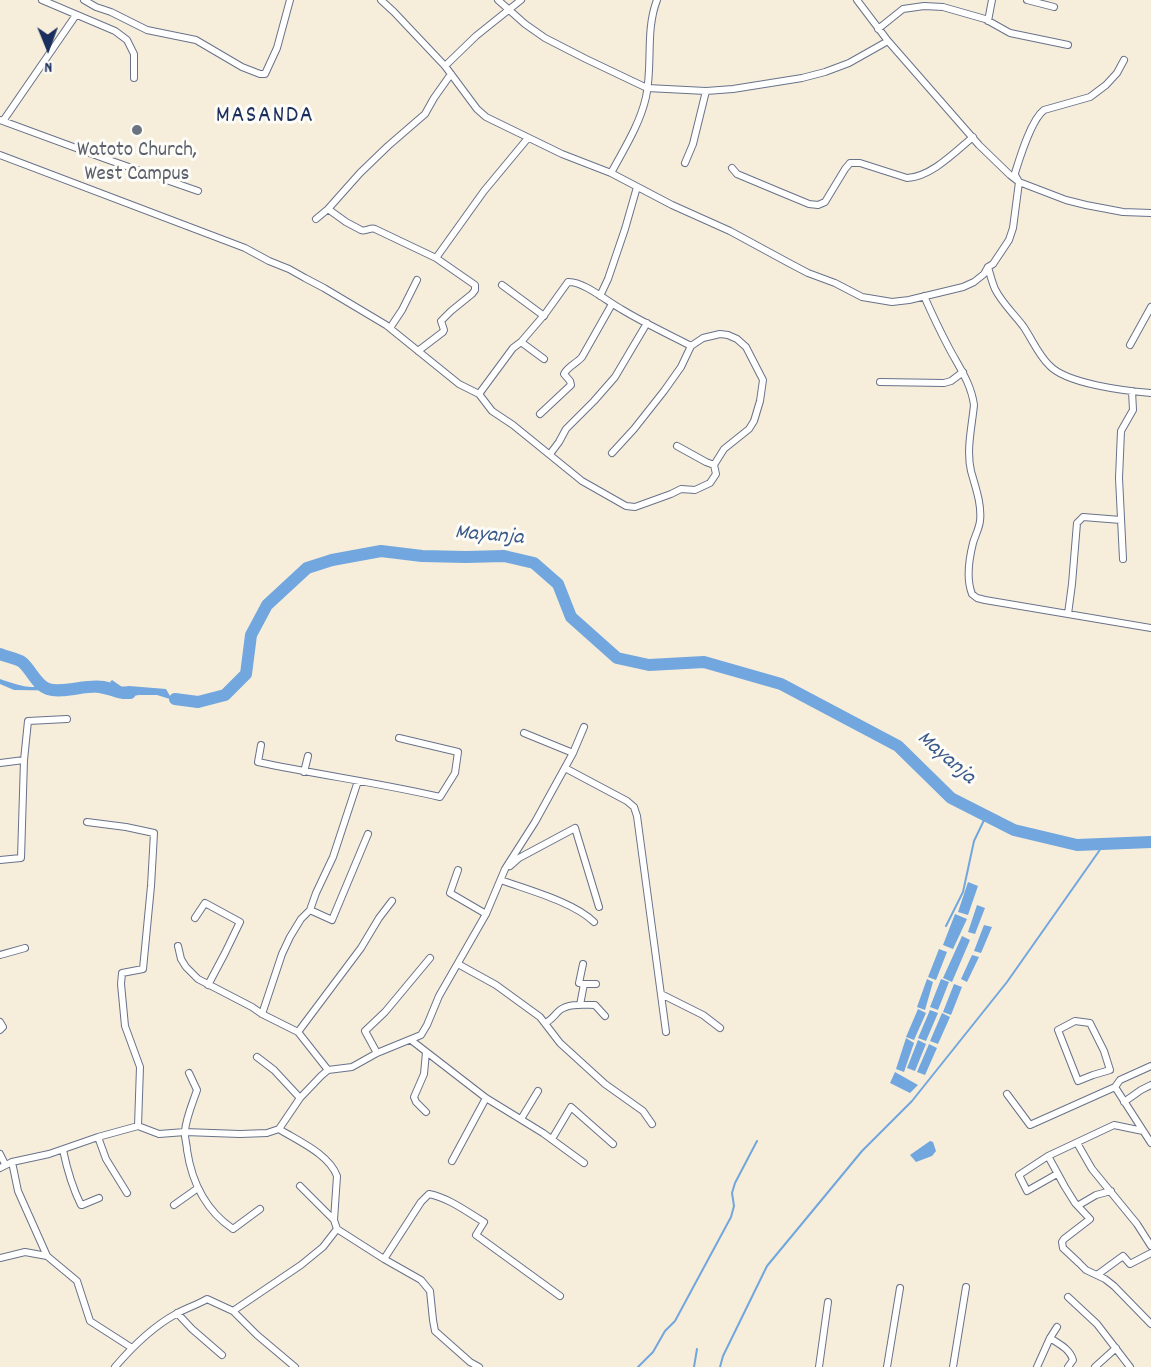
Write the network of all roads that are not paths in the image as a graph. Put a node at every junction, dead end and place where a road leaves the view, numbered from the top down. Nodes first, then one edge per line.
1 (42, 0) edge
2 (86, 0) edge
3 (290, 0) edge
4 (381, 0) edge
5 (498, 0) edge
6 (521, 0) edge
7 (657, 0) edge
8 (857, 0) edge
9 (992, 0) edge
10 (1026, 0) edge
11 (1054, 8) dead end
12 (509, 10) junction
13 (76, 15) junction
14 (988, 21) junction
15 (878, 29) junction
16 (888, 41) junction
17 (1068, 45) dead end
18 (1124, 60) dead end
19 (445, 66) junction
20 (451, 74) junction
21 (134, 78) dead end
22 (648, 88) junction
23 (706, 91) junction
24 (1, 121) edge
25 (973, 137) junction
26 (528, 138) junction
27 (0, 155) edge
28 (685, 163) dead end
29 (732, 168) dead end
30 (611, 173) junction
31 (1019, 182) junction
32 (637, 187) junction
33 (198, 191) dead end
34 (328, 209) junction
35 (1151, 213) edge
36 (316, 219) dead end
37 (436, 258) junction
38 (988, 267) junction
39 (417, 280) dead end
40 (502, 285) dead end
41 (600, 296) junction
42 (924, 296) junction
43 (612, 304) junction
44 (1151, 307) edge
45 (544, 315) junction
46 (647, 323) junction
47 (390, 328) junction
48 (521, 342) junction
49 (1130, 345) dead end
50 (691, 346) junction
51 (418, 351) junction
52 (544, 359) dead end
53 (963, 372) junction
54 (880, 382) dead end
55 (1132, 391) junction
56 (1151, 393) edge
57 (479, 394) junction
58 (540, 414) dead end
59 (677, 446) dead end
60 (612, 453) dead end
61 (550, 454) junction
62 (714, 465) junction
63 (1120, 520) junction
64 (1123, 559) dead end
65 (1068, 614) junction
66 (1151, 628) edge
67 (67, 719) dead end
68 (584, 728) dead end
69 (524, 733) dead end
70 (399, 738) dead end
71 (261, 745) dead end
72 (573, 753) junction
73 (308, 756) dead end
74 (24, 760) junction
75 (0, 763) edge
76 (565, 768) junction
77 (304, 772) junction
78 (358, 781) junction
79 (87, 822) dead end
80 (368, 834) dead end
81 (0, 860) edge
82 (505, 869) junction
83 (458, 870) dead end
84 (501, 880) junction
85 (392, 901) dead end
86 (599, 907) dead end
87 (310, 910) junction
88 (486, 914) junction
89 (195, 918) dead end
90 (594, 922) dead end
91 (178, 946) dead end
92 (25, 948) dead end
93 (0, 955) edge
94 (430, 958) dead end
95 (458, 964) junction
96 (583, 964) dead end
97 (584, 984) junction
98 (596, 984) dead end
99 (208, 985) junction
100 (661, 993) junction
101 (580, 1005) junction
102 (262, 1014) junction
103 (605, 1016) dead end
104 (0, 1022) edge
105 (545, 1023) junction
106 (720, 1028) dead end
107 (0, 1030) edge
108 (297, 1032) junction
109 (666, 1032) dead end
110 (1094, 1034) joint
111 (411, 1040) junction
112 (426, 1052) junction
113 (377, 1053) junction
114 (257, 1057) dead end
115 (1151, 1066) edge
116 (328, 1070) junction
117 (189, 1073) dead end
118 (1151, 1085) edge
119 (1115, 1088) junction
120 (538, 1091) dead end
121 (1007, 1094) dead end
122 (300, 1098) junction
123 (486, 1098) junction
124 (1124, 1102) junction
125 (426, 1112) dead end
126 (521, 1119) junction
127 (652, 1124) dead end
128 (138, 1126) junction
129 (279, 1130) junction
130 (1143, 1131) junction
131 (185, 1132) junction
132 (98, 1137) junction
133 (552, 1139) junction
134 (1077, 1143) junction
135 (1151, 1143) edge
136 (614, 1144) dead end
137 (63, 1150) junction
138 (0, 1154) edge
139 (1048, 1156) junction
140 (452, 1161) dead end
141 (584, 1163) dead end
142 (6, 1164) edge
143 (1057, 1174) junction
144 (300, 1186) dead end
145 (198, 1188) junction
146 (1111, 1191) junction
147 (127, 1193) dead end
148 (99, 1198) dead end
149 (174, 1204) dead end
150 (1079, 1205) junction
151 (260, 1209) dead end
152 (334, 1220) junction
153 (337, 1229) junction
154 (1151, 1246) edge
155 (1151, 1253) edge
156 (47, 1256) junction
157 (0, 1258) edge
158 (384, 1259) junction
159 (1097, 1275) junction
160 (966, 1287) dead end
161 (900, 1288) dead end
162 (560, 1296) dead end
163 (1068, 1297) dead end
164 (828, 1302) dead end
165 (233, 1311) junction
166 (177, 1313) junction
167 (1151, 1324) edge
168 (1057, 1327) dead end
169 (1050, 1338) junction
170 (132, 1348) junction
171 (1116, 1348) junction
172 (222, 1354) dead end
173 (1073, 1360) junction
174 (115, 1367) edge
175 (295, 1367) edge
176 (479, 1367) edge
177 (819, 1367) edge
178 (887, 1367) edge
179 (953, 1367) edge
180 (1037, 1367) edge
181 (1068, 1367) edge
182 (1080, 1367) edge
183 (1095, 1367) edge
184 (1130, 1367) edge

1 - 13 street
2 - 3 street
4 - 19 street
5 - 12 street
6 - 12 street
7 - 22 street
8 - 15 street
9 - 14 street
10 - 11 street
12 - 19 street
12 - 22 street
13 - 21 street
13 - 24 street
14 - 15 street
14 - 17 street
15 - 16 street
16 - 23 street
16 - 25 street
18 - 31 street
19 - 20 street
20 - 26 street
20 - 34 street
22 - 23 street
22 - 30 street
23 - 28 street
24 - 33 street
25 - 29 street
25 - 31 street
26 - 30 street
26 - 37 street
27 - 47 street
30 - 32 street
31 - 35 street
31 - 38 street
32 - 41 street
32 - 42 street
34 - 36 street
34 - 37 street
37 - 51 street
38 - 42 street
38 - 55 street
39 - 47 street
40 - 45 street
41 - 43 street
41 - 45 street
42 - 53 street
43 - 46 street
43 - 58 street
44 - 49 street
45 - 48 street
46 - 50 street
46 - 61 street
47 - 51 street
48 - 52 street
48 - 57 street
50 - 60 street
50 - 62 street
51 - 57 street
53 - 54 street
53 - 65 street
55 - 56 street
55 - 63 street
57 - 61 street
59 - 62 street
61 - 62 street
63 - 64 street
63 - 65 street
65 - 66 street
67 - 74 street
68 - 72 street
69 - 72 street
70 - 78 street
71 - 77 street
72 - 76 street
73 - 77 street
74 - 75 street
74 - 81 street
76 - 82 street
76 - 100 street
77 - 78 street
78 - 87 street
79 - 128 street
80 - 87 street
82 - 84 street
82 - 86 street
83 - 88 street
84 - 88 street
84 - 90 street
85 - 108 street
87 - 102 street
88 - 95 street
89 - 99 street
91 - 99 street
92 - 93 street
94 - 113 street
95 - 105 street
95 - 111 street
96 - 97 street
97 - 98 street
97 - 101 street
99 - 102 street
100 - 106 street
100 - 109 street
101 - 103 street
101 - 105 street
102 - 108 street
104 - 107 street
105 - 127 street
108 - 116 street
110 - 110 street
111 - 112 street
111 - 113 street
112 - 123 street
112 - 125 street
113 - 116 street
114 - 122 street
115 - 119 street
116 - 122 street
117 - 131 street
118 - 124 street
119 - 121 street
119 - 124 street
120 - 126 street
122 - 129 street
123 - 126 street
123 - 140 street
124 - 130 street
126 - 133 street
128 - 131 street
128 - 132 street
129 - 131 street
129 - 152 street
130 - 134 street
130 - 135 street
131 - 145 street
132 - 137 street
132 - 147 street
133 - 136 street
133 - 141 street
134 - 139 street
134 - 146 street
137 - 142 street
137 - 148 street
138 - 142 street
139 - 143 street
139 - 143 street
142 - 156 street
143 - 150 street
144 - 152 street
145 - 149 street
145 - 151 street
146 - 150 street
146 - 154 street
150 - 159 street
152 - 153 street
153 - 158 street
153 - 165 street
155 - 159 street
156 - 157 street
156 - 170 street
158 - 162 street
158 - 176 street
159 - 167 street
160 - 179 street
161 - 178 street
163 - 171 street
164 - 177 street
165 - 166 street
165 - 175 street
166 - 170 street
166 - 172 street
168 - 169 street
169 - 173 street
169 - 180 street
170 - 174 street
171 - 183 street
171 - 184 street
173 - 181 street
173 - 182 street

